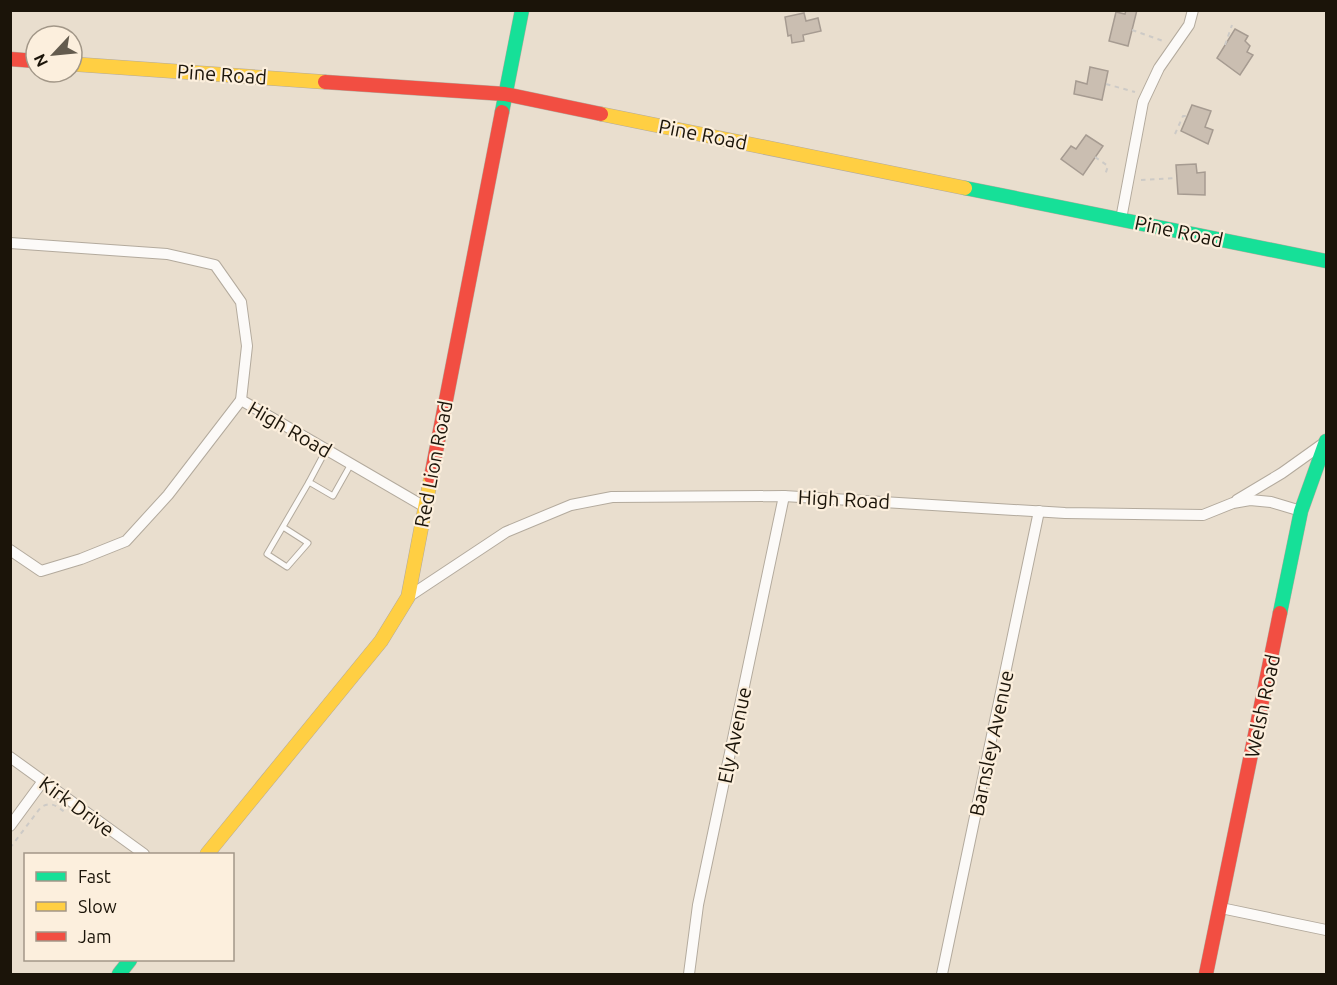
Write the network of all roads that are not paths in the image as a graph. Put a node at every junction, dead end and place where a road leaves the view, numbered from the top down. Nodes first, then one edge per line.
1 (522, 10) edge
2 (1193, 10) edge
3 (84, 65) edge
4 (505, 94) junction
5 (1121, 219) junction
6 (10, 243) edge
7 (1326, 261) edge
8 (241, 400) junction
9 (1325, 442) edge
10 (326, 450) junction
11 (351, 464) junction
12 (309, 482) junction
13 (784, 496) junction
14 (1233, 502) junction
15 (425, 507) junction
16 (1039, 511) junction
17 (1301, 511) junction
18 (283, 527) junction
19 (10, 550) edge
20 (408, 597) junction
21 (10, 757) edge
22 (43, 781) junction
23 (10, 826) edge
24 (141, 853) edge
25 (209, 853) edge
26 (1221, 908) junction
27 (1326, 930) edge
28 (129, 961) edge
29 (119, 975) edge
30 (688, 975) edge
31 (942, 975) edge
32 (1206, 975) edge

1 - 4 main road, Red Lion Road
2 - 5 street
3 - 4 main road, Pine Road
4 - 5 main road, Pine Road
4 - 15 main road, Red Lion Road
5 - 7 main road, Pine Road
6 - 8 street, High Road
8 - 10 street, High Road
8 - 19 street
9 - 14 street
9 - 17 main road, Welsh Road
10 - 11 street, High Road
10 - 12 lane
11 - 12 lane
11 - 15 street, High Road
12 - 18 lane
13 - 16 street, High Road
13 - 20 street, High Road
13 - 30 street, Ely Avenue
14 - 16 street, High Road
14 - 17 street, High Road
15 - 20 main road, Red Lion Road
16 - 31 street, Barnsley Avenue
17 - 26 main road, Welsh Road
18 - 18 lane
20 - 25 main road, Red Lion Road
21 - 22 street, Kirk Drive
22 - 23 street
22 - 24 street, Kirk Drive
26 - 27 street
26 - 32 main road, Welsh Road
28 - 29 main road

